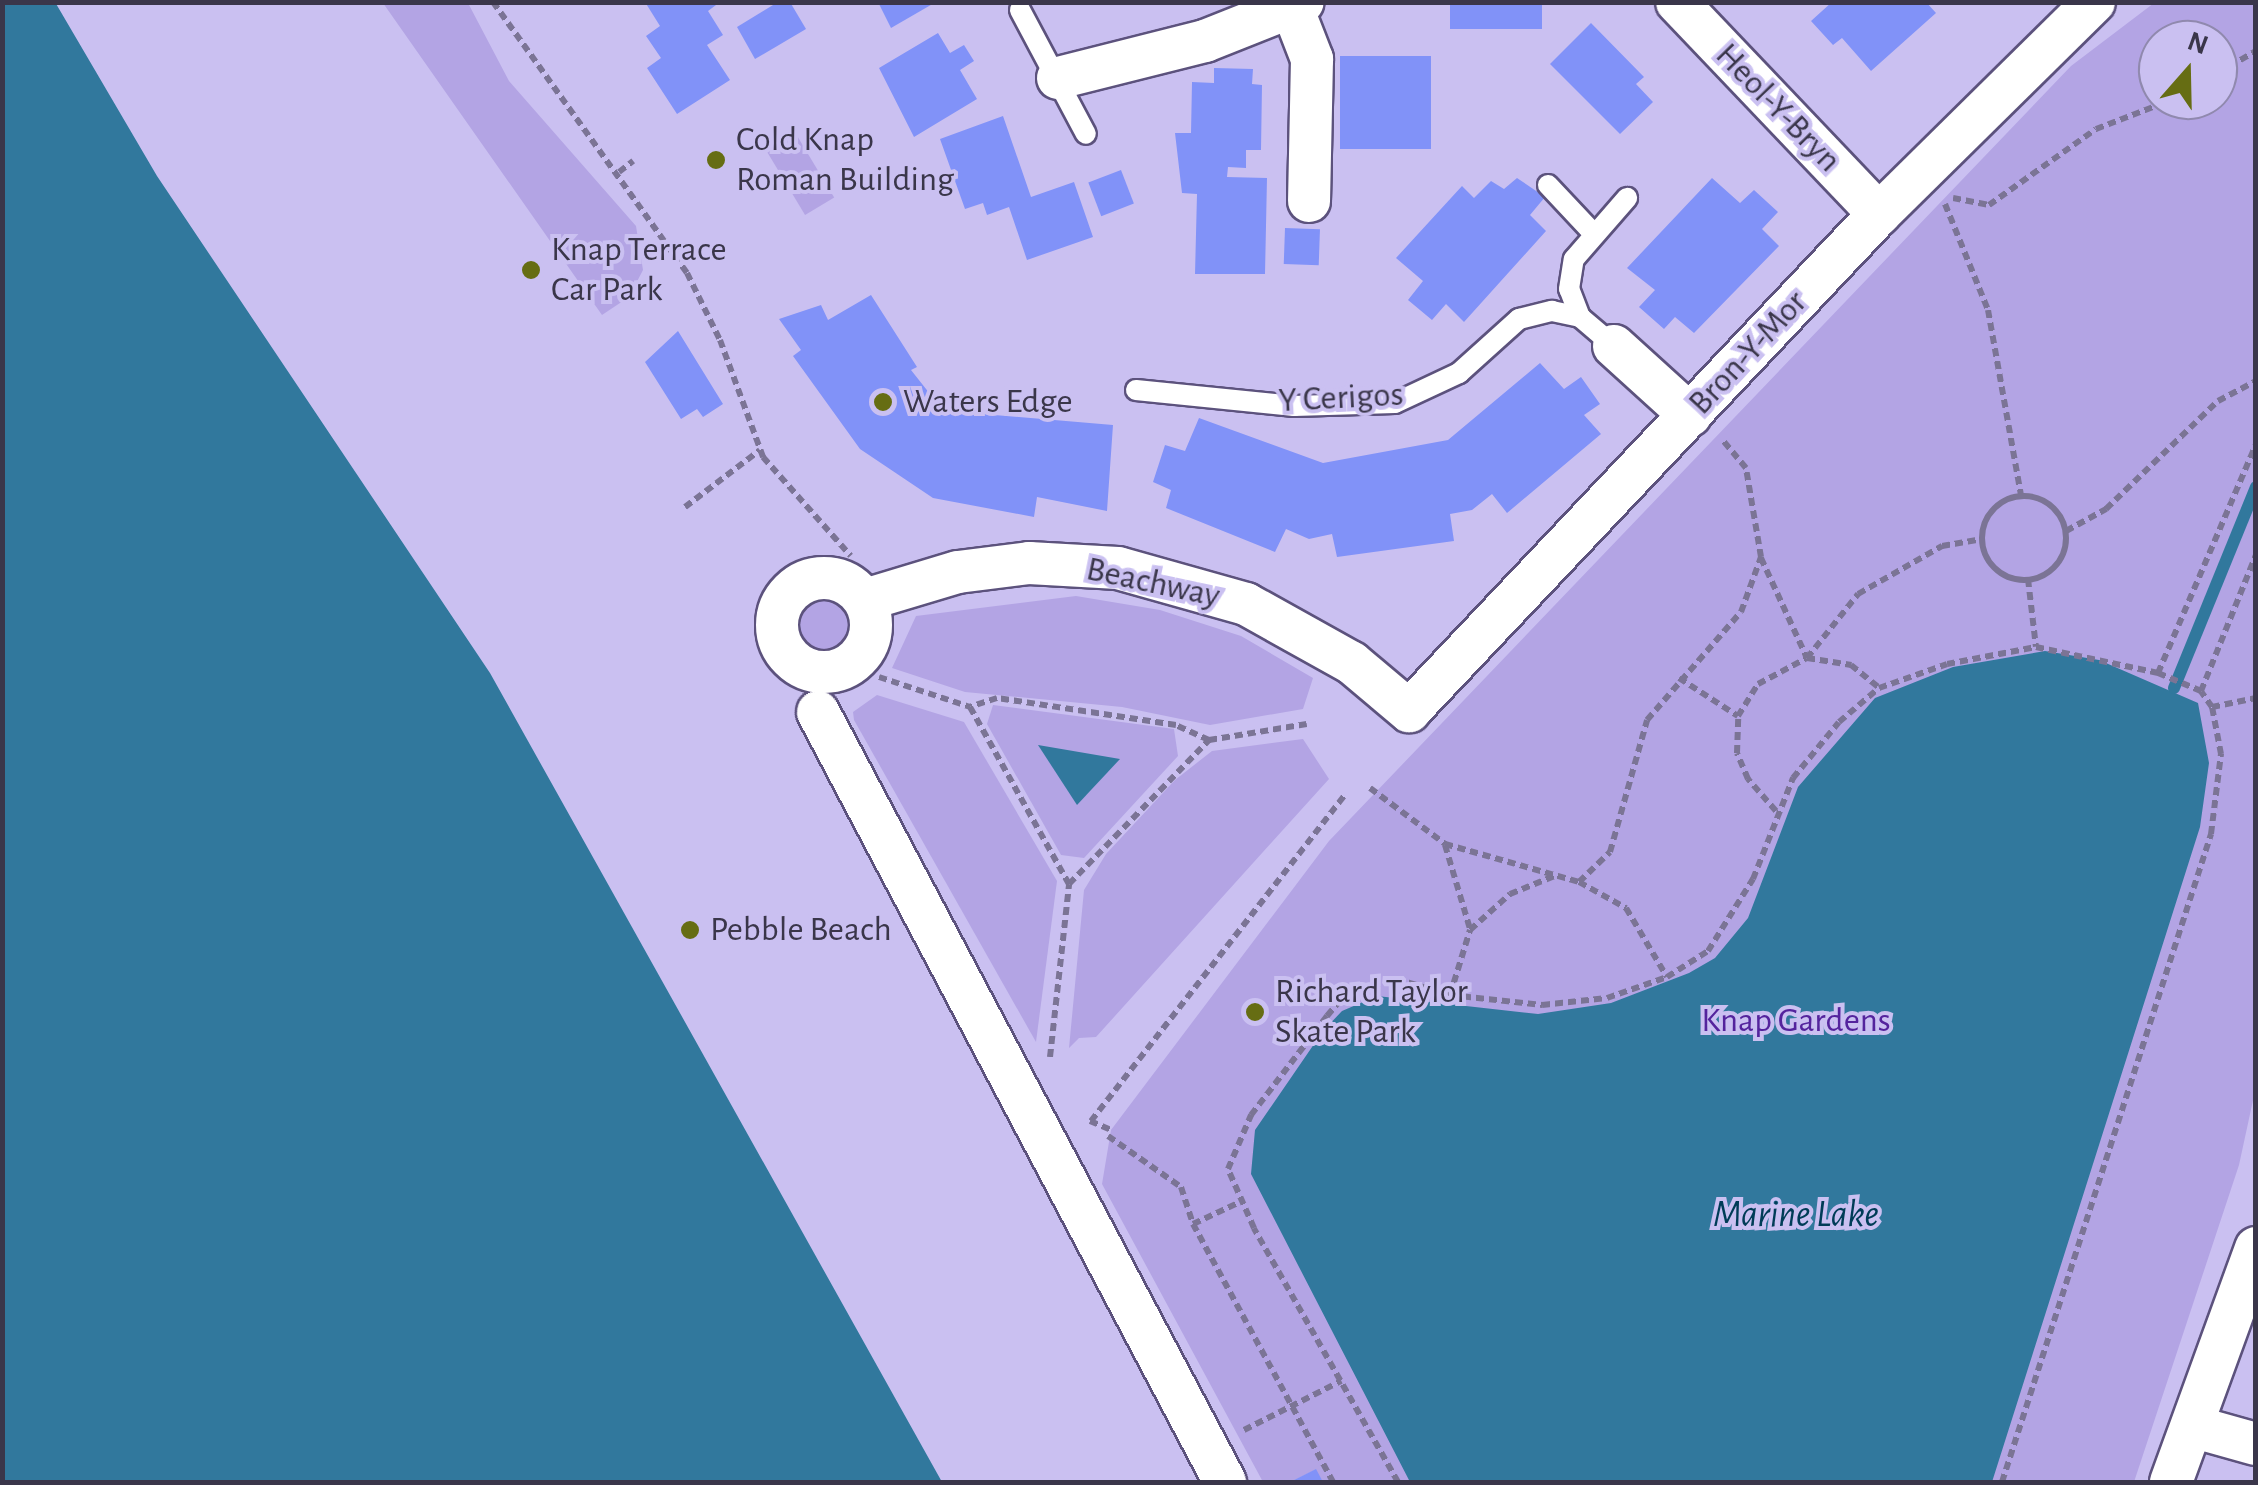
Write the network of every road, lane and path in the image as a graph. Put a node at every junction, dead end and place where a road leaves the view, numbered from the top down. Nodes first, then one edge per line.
1 (493, 2) edge
2 (1676, 2) edge
3 (2094, 2) edge
4 (1298, 6) edge
5 (1020, 10) dead end
6 (1058, 78) junction
7 (2138, 113) edge
8 (1086, 134) dead end
9 (633, 161) dead end
10 (619, 172) junction
11 (1548, 185) dead end
12 (1627, 198) dead end
13 (1309, 200) dead end
14 (1879, 214) junction
15 (1593, 233) junction
16 (1580, 317) junction
17 (1614, 346) joint
18 (2256, 381) edge
19 (1136, 390) dead end
20 (1690, 416) junction
21 (2256, 444) edge
22 (760, 450) junction
23 (2021, 496) junction
24 (685, 507) dead end
25 (2066, 531) junction
26 (1982, 538) junction
27 (850, 556) dead end
28 (2256, 556) edge
29 (1761, 557) junction
30 (2028, 579) junction
31 (868, 599) dead end
32 (2036, 647) junction
33 (1807, 658) junction
34 (2158, 673) junction
35 (880, 677) dead end
36 (1679, 678) junction
37 (1879, 688) junction
38 (2201, 691) junction
39 (2256, 698) edge
40 (970, 707) junction
41 (2212, 708) junction
42 (1409, 710) joint
43 (818, 712) dead end
44 (1738, 716) junction
45 (1307, 724) dead end
46 (1210, 740) junction
47 (1370, 788) dead end
48 (1346, 793) dead end
49 (1776, 810) junction
50 (1445, 844) junction
51 (1557, 875) junction
52 (1579, 882) junction
53 (1069, 884) junction
54 (1470, 930) junction
55 (1667, 977) junction
56 (1450, 996) junction
57 (1053, 1046) dead end
58 (1091, 1121) dead end
59 (1108, 1136) dead end
60 (1242, 1201) junction
61 (1193, 1224) junction
62 (2256, 1248) edge
63 (1341, 1381) junction
64 (1292, 1406) junction
65 (2194, 1427) junction
66 (1234, 1435) dead end
67 (2256, 1444) edge
68 (1225, 1482) edge
69 (1333, 1482) edge
70 (1398, 1482) edge
71 (2002, 1482) edge
72 (2171, 1482) edge

1 - 10 path
2 - 14 street, Heol-Y-Bryn
3 - 14 street, Bron-Y-Mor
4 - 6 street
4 - 13 street
5 - 6 lane
6 - 8 lane
7 - 23 path
9 - 10 path
10 - 22 path
11 - 15 lane
12 - 15 lane
14 - 20 street, Bron-Y-Mor
15 - 16 lane
16 - 17 lane
16 - 19 lane, Y Cerigos
17 - 20 street
18 - 25 path
20 - 29 path
20 - 42 street, Bron-Y-Mor
21 - 34 path
22 - 24 path
22 - 27 path
23 - 25 path
23 - 26 path
25 - 30 path
26 - 30 path
26 - 33 path
28 - 38 path
29 - 33 path
29 - 36 path
30 - 32 path
31 - 42 street, Beachway
32 - 34 path
32 - 37 path
33 - 37 path
33 - 44 path
34 - 38 path
35 - 40 path
36 - 44 path
36 - 52 path
37 - 49 path
38 - 41 path
39 - 41 path
40 - 46 path
40 - 53 path
41 - 71 path
43 - 68 street
44 - 49 path
45 - 46 path
46 - 53 path
47 - 50 path
48 - 58 path
49 - 55 path
50 - 51 path
50 - 54 path
51 - 52 path
51 - 54 path
52 - 55 path
53 - 57 path
54 - 56 path
55 - 56 path
56 - 60 path
59 - 61 path
60 - 61 path
60 - 63 path
61 - 64 path
62 - 65 street
63 - 64 path
63 - 70 path
64 - 66 path
64 - 69 path
65 - 67 street
65 - 72 street

